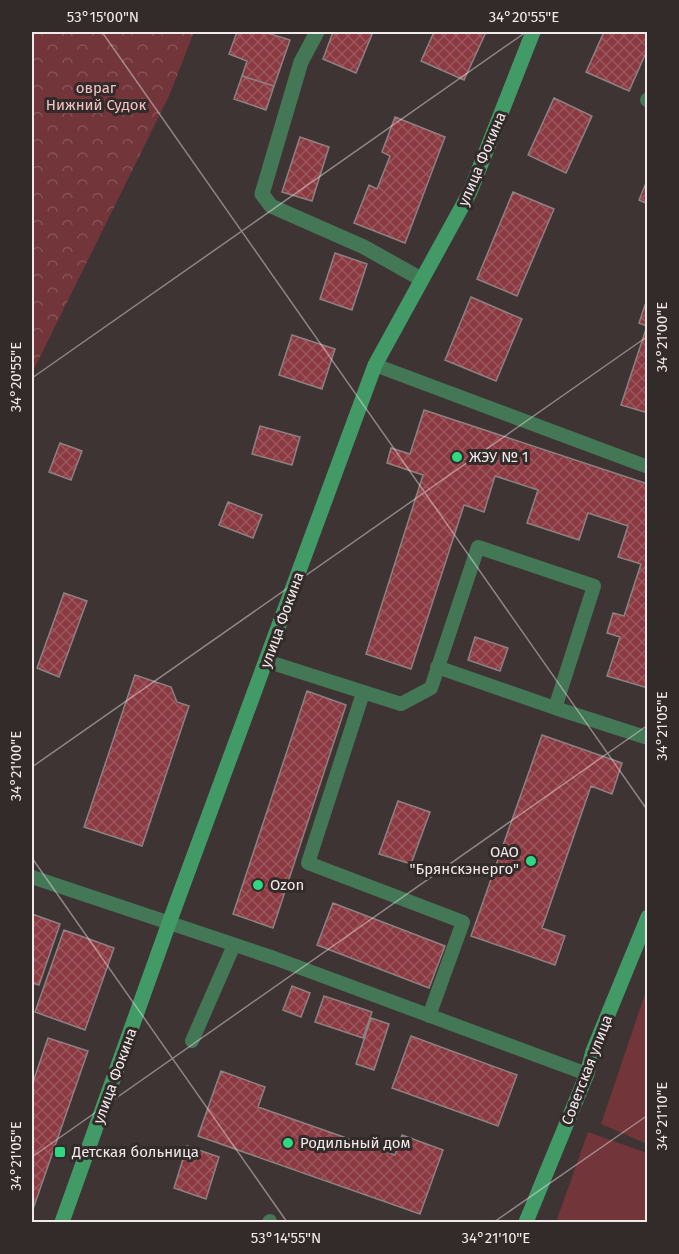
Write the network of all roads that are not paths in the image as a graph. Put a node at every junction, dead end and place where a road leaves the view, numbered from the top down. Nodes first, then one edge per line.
1 (317, 32) edge
2 (533, 32) edge
3 (421, 279) junction
4 (375, 365) junction
5 (648, 467) edge
6 (266, 662) junction
7 (437, 667) junction
8 (363, 693) junction
9 (555, 708) junction
10 (648, 738) edge
11 (32, 877) edge
12 (648, 917) edge
13 (170, 923) junction
14 (234, 945) junction
15 (429, 1016) junction
16 (192, 1041) dead end
17 (587, 1074) junction
18 (62, 1222) edge
19 (526, 1222) edge

1 - 3 street
2 - 3 main road, улица Фокина
3 - 4 main road, улица Фокина
4 - 5 lane
4 - 6 main road, улица Фокина
6 - 8 lane
6 - 13 main road, улица Фокина
7 - 8 lane
7 - 9 lane
7 - 9 lane
8 - 15 lane
9 - 10 lane
11 - 13 lane
12 - 17 main road, Советская улица
13 - 14 lane
13 - 18 main road, улица Фокина
14 - 15 lane
14 - 16 lane
15 - 17 lane
17 - 19 main road, Советская улица

